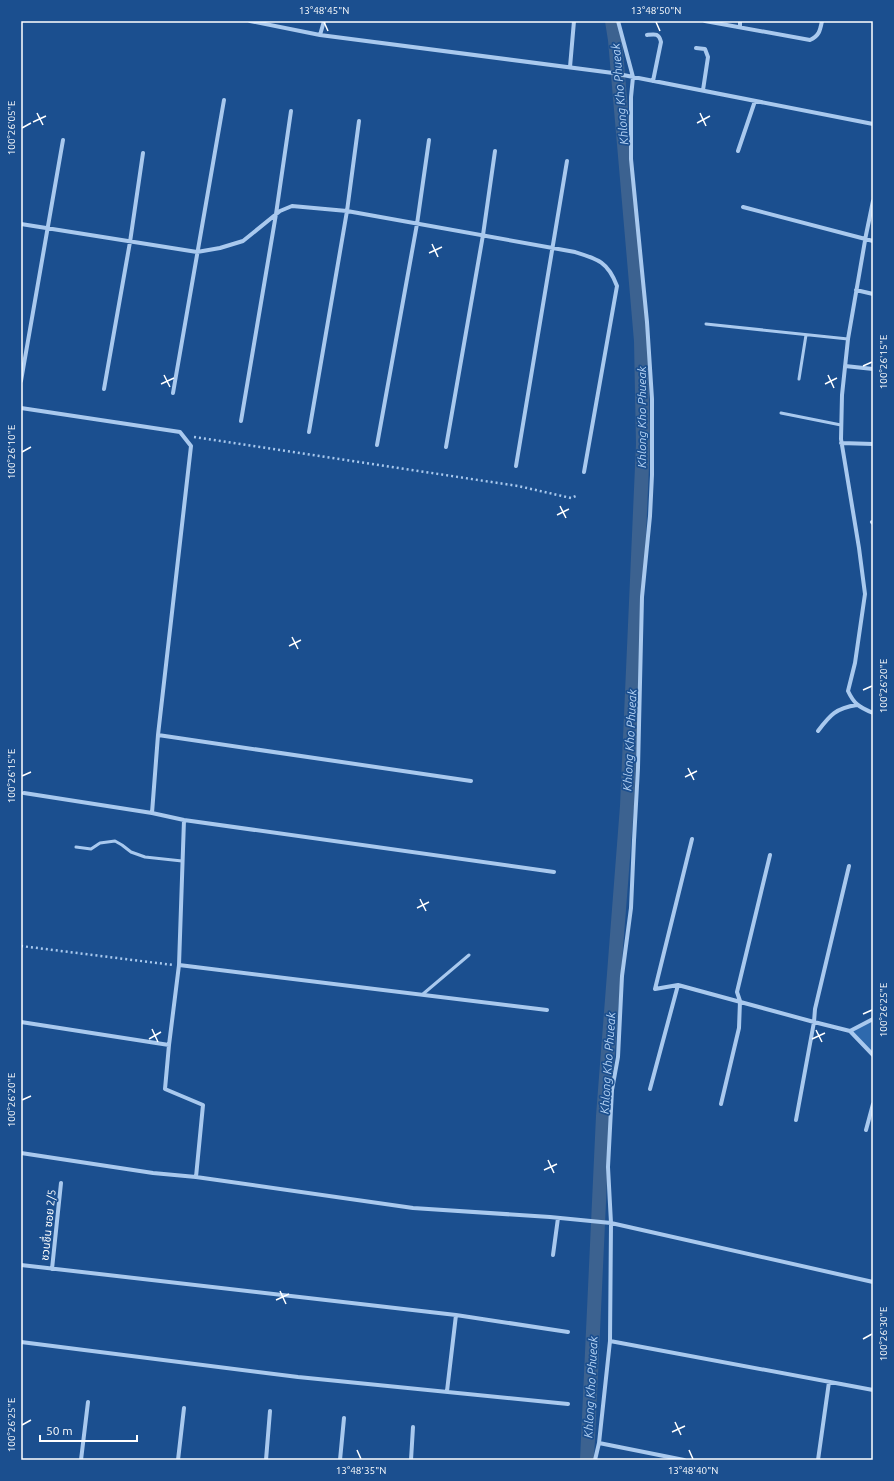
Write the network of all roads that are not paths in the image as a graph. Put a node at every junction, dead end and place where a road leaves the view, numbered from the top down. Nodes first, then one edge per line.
1 (250, 21) edge
2 (324, 21) edge
3 (574, 21) edge
4 (618, 21) edge
5 (705, 21) edge
6 (740, 21) edge
7 (822, 21) edge
8 (740, 27) junction
9 (320, 35) junction
10 (647, 35) dead end
11 (696, 48) dead end
12 (570, 67) junction
13 (631, 77) junction
14 (653, 81) junction
15 (703, 90) junction
16 (224, 100) dead end
17 (755, 101) junction
18 (291, 111) dead end
19 (359, 121) dead end
20 (873, 124) edge
21 (63, 140) dead end
22 (429, 140) dead end
23 (495, 152) dead end
24 (738, 152) dead end
25 (143, 153) dead end
26 (567, 161) dead end
27 (873, 202) edge
28 (743, 207) dead end
29 (347, 211) junction
30 (276, 214) junction
31 (21, 224) edge
32 (417, 224) junction
33 (48, 229) junction
34 (483, 235) junction
35 (865, 239) junction
36 (873, 241) edge
37 (130, 242) junction
38 (553, 248) junction
39 (197, 252) junction
40 (856, 290) junction
41 (873, 294) edge
42 (706, 324) dead end
43 (806, 335) junction
44 (848, 339) junction
45 (845, 366) junction
46 (873, 369) edge
47 (799, 379) dead end
48 (21, 381) edge
49 (104, 389) dead end
50 (173, 393) dead end
51 (21, 408) edge
52 (781, 413) dead end
53 (241, 421) dead end
54 (841, 425) junction
55 (309, 432) dead end
56 (841, 443) junction
57 (873, 444) edge
58 (377, 445) dead end
59 (446, 447) dead end
60 (516, 466) dead end
61 (584, 472) dead end
62 (857, 705) junction
63 (873, 713) edge
64 (818, 731) dead end
65 (158, 735) junction
66 (471, 781) dead end
67 (24, 793) dead end
68 (152, 813) junction
69 (184, 820) junction
70 (692, 839) dead end
71 (76, 847) dead end
72 (770, 855) dead end
73 (182, 861) junction
74 (849, 866) dead end
75 (554, 872) dead end
76 (469, 955) dead end
77 (179, 965) junction
78 (678, 985) junction
79 (423, 994) junction
80 (740, 1001) junction
81 (547, 1010) dead end
82 (873, 1019) edge
83 (21, 1022) edge
84 (814, 1022) junction
85 (850, 1031) junction
86 (169, 1045) junction
87 (873, 1054) edge
88 (650, 1089) dead end
89 (721, 1104) dead end
90 (873, 1104) edge
91 (796, 1120) dead end
92 (866, 1130) dead end
93 (21, 1153) edge
94 (196, 1177) junction
95 (61, 1183) dead end
96 (558, 1218) junction
97 (611, 1223) junction
98 (553, 1255) dead end
99 (21, 1265) edge
100 (52, 1269) junction
101 (873, 1282) edge
102 (456, 1315) junction
103 (568, 1332) dead end
104 (610, 1341) junction
105 (21, 1342) edge
106 (829, 1382) junction
107 (873, 1390) edge
108 (447, 1391) junction
109 (88, 1402) dead end
110 (568, 1404) dead end
111 (184, 1408) dead end
112 (270, 1411) dead end
113 (344, 1418) dead end
114 (414, 1427) dead end
115 (599, 1443) junction
116 (81, 1460) edge
117 (178, 1460) edge
118 (266, 1460) edge
119 (340, 1460) edge
120 (411, 1460) edge
121 (595, 1460) edge
122 (684, 1460) edge
123 (818, 1460) edge

1 - 9 street
2 - 9 street
3 - 12 street
4 - 13 street
5 - 8 street
6 - 8 street
7 - 8 street
9 - 12 street
10 - 14 street
11 - 15 street
12 - 13 street
13 - 14 street
13 - 97 street
14 - 15 street
15 - 17 street
16 - 39 street
17 - 20 street
17 - 24 street
18 - 30 street
19 - 29 street
21 - 33 street
22 - 32 street
23 - 34 street
25 - 37 street
26 - 38 street
27 - 35 street
28 - 35 street
29 - 30 street
29 - 32 street
29 - 55 street
30 - 39 street
30 - 53 street
31 - 33 street
32 - 34 street
32 - 58 street
33 - 37 street
33 - 48 street
34 - 38 street
34 - 59 street
35 - 36 street
35 - 40 street
37 - 39 street
37 - 49 street
38 - 60 street
38 - 61 street
39 - 50 street
40 - 41 street
40 - 44 street
42 - 43 lane
43 - 44 lane
43 - 47 lane
44 - 45 street
45 - 46 street
45 - 54 street
51 - 65 street
52 - 54 lane
54 - 56 street
56 - 57 street
56 - 62 street
62 - 63 street
62 - 64 street
65 - 66 street
65 - 68 street
67 - 68 street
68 - 69 street
69 - 73 street
69 - 75 street
70 - 78 street
71 - 73 lane
72 - 80 street
73 - 77 street
74 - 84 street
76 - 79 lane
77 - 79 street
77 - 86 street
78 - 80 street
78 - 88 street
79 - 81 street
80 - 84 street
80 - 89 street
82 - 85 street
83 - 86 street
84 - 85 street
84 - 91 street
85 - 87 street
86 - 94 street
90 - 92 street
93 - 94 street
94 - 96 street
95 - 100 street, ชวนชื่น ซอย 2/5
96 - 97 street
96 - 98 street
97 - 101 street
97 - 104 street
99 - 100 street
100 - 102 street
102 - 103 street
102 - 108 street
104 - 106 street
104 - 115 street
105 - 108 street
106 - 107 street
106 - 123 street
108 - 110 street
109 - 116 street
111 - 117 street
112 - 118 street
113 - 119 street
114 - 120 street
115 - 121 street
115 - 122 street

